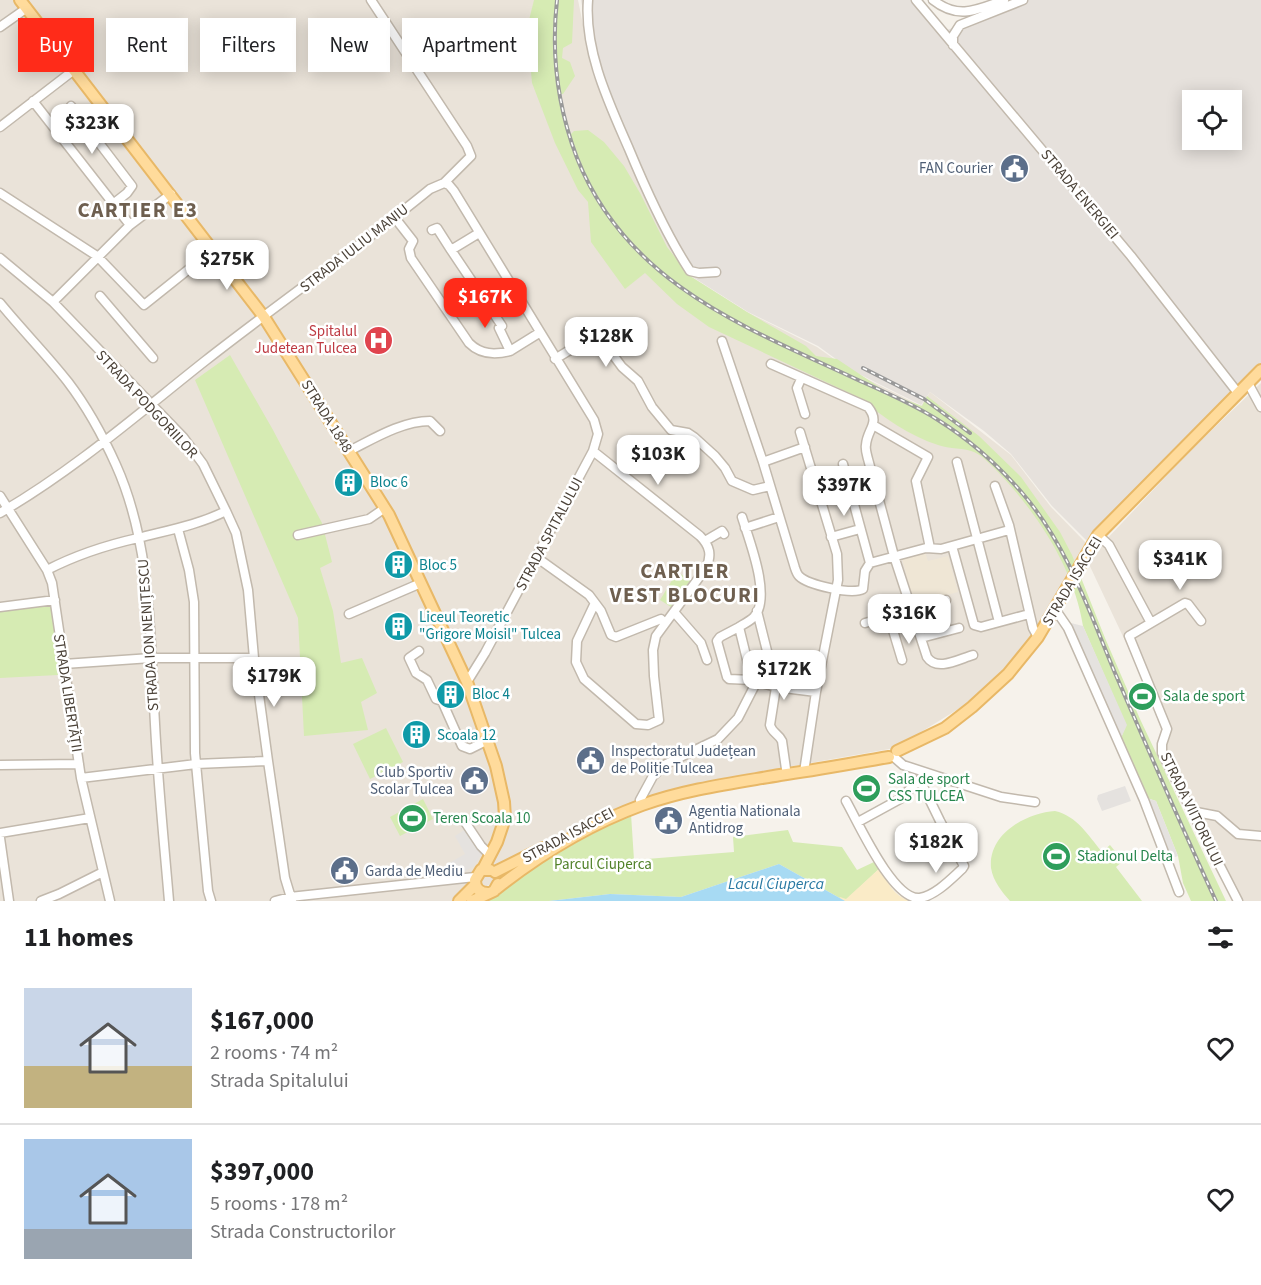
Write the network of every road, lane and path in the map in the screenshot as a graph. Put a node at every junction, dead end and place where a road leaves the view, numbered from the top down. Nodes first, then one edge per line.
1 (371, 0) edge
2 (588, 0) edge
3 (916, 0) edge
4 (933, 0) edge
5 (1004, 0) edge
6 (1023, 0) edge
7 (23, 4) edge
8 (34, 18) edge
9 (0, 27) edge
10 (953, 46) junction
11 (71, 72) edge
12 (76, 72) edge
13 (33, 100) junction
14 (71, 106) dead end
15 (0, 127) edge
16 (444, 183) junction
17 (0, 193) edge
18 (171, 194) junction
19 (113, 204) junction
20 (395, 218) junction
21 (130, 225) junction
22 (432, 230) dead end
23 (479, 233) junction
24 (214, 249) junction
25 (451, 250) junction
26 (98, 256) junction
27 (0, 258) edge
28 (716, 272) dead end
29 (100, 296) dead end
30 (53, 302) junction
31 (0, 303) edge
32 (264, 317) junction
33 (539, 333) junction
34 (722, 341) dead end
35 (510, 351) junction
36 (153, 358) dead end
37 (555, 358) junction
38 (771, 364) dead end
39 (1261, 370) edge
40 (801, 378) junction
41 (1248, 383) junction
42 (1238, 393) junction
43 (1260, 404) edge
44 (153, 405) junction
45 (805, 414) dead end
46 (873, 425) junction
47 (440, 431) dead end
48 (800, 432) dead end
49 (105, 443) junction
50 (805, 447) junction
51 (348, 451) junction
52 (593, 451) junction
53 (763, 462) junction
54 (957, 462) dead end
55 (843, 464) dead end
56 (770, 486) junction
57 (994, 486) dead end
58 (0, 496) edge
59 (385, 508) junction
60 (4, 511) edge
61 (226, 511) junction
62 (742, 517) dead end
63 (779, 517) junction
64 (745, 528) junction
65 (178, 529) junction
66 (860, 529) junction
67 (1009, 530) junction
68 (724, 534) dead end
69 (298, 535) dead end
70 (1098, 535) junction
71 (139, 537) junction
72 (831, 537) junction
73 (978, 539) junction
74 (705, 541) junction
75 (952, 546) junction
76 (930, 548) junction
77 (894, 556) junction
78 (536, 557) junction
79 (870, 563) junction
80 (47, 570) junction
81 (421, 583) junction
82 (837, 590) junction
83 (55, 600) junction
84 (946, 600) dead end
85 (594, 605) junction
86 (0, 607) edge
87 (1055, 609) junction
88 (912, 610) junction
89 (757, 611) junction
90 (674, 612) junction
91 (349, 614) dead end
92 (1029, 614) junction
93 (889, 617) junction
94 (1202, 621) dead end
95 (999, 622) junction
96 (665, 623) junction
97 (865, 623) dead end
98 (1151, 623) junction
99 (739, 627) junction
100 (959, 628) dead end
101 (1038, 637) junction
102 (921, 638) junction
103 (419, 651) dead end
104 (973, 654) dead end
105 (151, 658) junction
106 (196, 658) junction
107 (254, 658) junction
108 (708, 660) dead end
109 (902, 660) dead end
110 (64, 664) junction
111 (754, 681) junction
112 (467, 682) junction
113 (776, 687) junction
114 (816, 692) junction
115 (488, 740) junction
116 (892, 754) junction
117 (268, 761) junction
118 (79, 764) junction
119 (196, 764) junction
120 (0, 765) edge
121 (157, 769) junction
122 (786, 769) junction
123 (804, 769) junction
124 (923, 776) junction
125 (81, 778) junction
126 (640, 800) junction
127 (846, 801) dead end
128 (1035, 802) dead end
129 (1191, 811) junction
130 (90, 818) junction
131 (463, 819) dead end
132 (858, 822) junction
133 (0, 836) edge
134 (1261, 836) edge
135 (497, 842) junction
136 (490, 855) junction
137 (103, 872) junction
138 (484, 875) junction
139 (492, 891) junction
140 (1179, 892) dead end
141 (291, 899) edge
142 (9, 901) edge
143 (41, 901) edge
144 (110, 901) edge
145 (169, 901) edge
146 (210, 901) edge
147 (275, 901) edge
148 (459, 901) edge
149 (472, 901) edge
150 (1238, 901) edge

1 - 16 street, STRADA IULIU MANIU
2 - 28 street
3 - 10 street, STRADA ENERGIEI
4 - 5 street
6 - 10 street
7 - 8 main road, STRADA 1848
7 - 9 street
10 - 42 street, STRADA ENERGIEI
11 - 13 street
12 - 18 main road, STRADA 1848
13 - 15 street
13 - 19 street
14 - 19 street
16 - 20 street, STRADA IULIU MANIU
16 - 23 street, STRADA SPITALULUI
17 - 26 street
18 - 21 street
18 - 24 main road, STRADA 1848
19 - 21 street
20 - 32 street, STRADA IULIU MANIU
20 - 35 street
21 - 26 street
22 - 25 street
23 - 25 street
23 - 33 street, STRADA SPITALULUI
24 - 26 street
24 - 32 main road, STRADA 1848
25 - 35 street
26 - 30 street
27 - 30 street, STRADA PODGORIILOR
29 - 36 street
30 - 44 street, STRADA PODGORIILOR
31 - 49 street, STRADA ION NENIȚESCU
32 - 44 street, STRADA IULIU MANIU
32 - 51 main road, STRADA 1848
33 - 35 street
33 - 37 street, STRADA SPITALULUI
34 - 53 street
37 - 52 street, STRADA SPITALULUI
37 - 56 street
38 - 40 street
39 - 41 main road, STRADA ISACCEI
40 - 45 street
40 - 46 street
41 - 42 main road, STRADA ISACCEI
41 - 43 street
42 - 70 main road, STRADA ISACCEI
44 - 49 street, STRADA IULIU MANIU
44 - 61 street, STRADA PODGORIILOR
46 - 76 street
46 - 77 street
47 - 51 street
48 - 50 street
49 - 60 street, STRADA IULIU MANIU
49 - 71 street, STRADA ION NENIȚESCU
50 - 53 street
50 - 72 street
51 - 59 main road, STRADA 1848
52 - 74 street
52 - 78 street, STRADA SPITALULUI
53 - 56 street
54 - 73 street
55 - 66 street
56 - 63 street
57 - 67 street
58 - 60 street, STRADA LIBERTĂȚII
59 - 69 street
59 - 81 main road, STRADA 1848
60 - 80 street, STRADA LIBERTĂȚII
61 - 65 street
61 - 107 street, STRADA PODGORIILOR
62 - 64 street
63 - 64 street
63 - 82 street
64 - 89 street
65 - 71 street
65 - 106 street
66 - 72 street
66 - 79 street
67 - 73 street
67 - 92 street
68 - 74 street
70 - 87 main road, STRADA ISACCEI
70 - 98 street
71 - 80 street
71 - 105 street, STRADA ION NENIȚESCU
72 - 82 street
73 - 75 street
73 - 95 street
74 - 90 street
75 - 76 street
75 - 95 street
76 - 77 street
77 - 79 street
77 - 88 street
78 - 85 street
78 - 112 street, STRADA SPITALULUI
79 - 82 street
80 - 83 street, STRADA LIBERTĂȚII
81 - 91 street
81 - 112 main road, STRADA 1848
82 - 114 street
83 - 86 street
83 - 110 street, STRADA LIBERTĂȚII
84 - 88 street
85 - 96 street
85 - 96 street
87 - 101 main road, STRADA ISACCEI
87 - 140 street
88 - 93 street
88 - 102 street
89 - 99 street
89 - 113 street
90 - 96 street
90 - 108 street
92 - 95 street
92 - 101 street
93 - 97 street
93 - 109 street
94 - 98 street
98 - 129 street, STRADA VIITORULUI
99 - 111 street
99 - 111 street
100 - 102 street
101 - 116 main road, STRADA ISACCEI
102 - 104 street
103 - 115 street
105 - 106 street
105 - 110 street
105 - 121 street, STRADA ION NENIȚESCU
106 - 107 street
106 - 119 street
107 - 117 street, STRADA PODGORIILOR
110 - 118 street, STRADA LIBERTĂȚII
111 - 113 street
111 - 126 street
112 - 115 main road
113 - 114 street
113 - 122 street
114 - 123 street
115 - 135 main road
116 - 123 main road, STRADA ISACCEI
116 - 124 street
117 - 119 street
117 - 141 street, STRADA PODGORIILOR
118 - 120 street
118 - 125 street, STRADA LIBERTĂȚII
119 - 121 street
119 - 146 street
121 - 125 street
121 - 145 street, STRADA ION NENIȚESCU
122 - 123 main road, STRADA ISACCEI
122 - 126 main road, STRADA ISACCEI
123 - 139 main road, STRADA ISACCEI
124 - 128 street
124 - 132 street
124 - 132 street
125 - 130 street, STRADA LIBERTĂȚII
126 - 138 main road, STRADA ISACCEI
127 - 132 street
129 - 134 street
129 - 150 street, STRADA VIITORULUI
130 - 133 street
130 - 137 street, STRADA LIBERTĂȚII
131 - 136 street
133 - 142 street
135 - 136 main road
135 - 138 main road
136 - 138 main road
137 - 143 street
137 - 144 street, STRADA LIBERTĂȚII
138 - 139 main road
138 - 139 main road
138 - 141 street
138 - 148 main road, STRADA ISACCEI
139 - 149 main road, STRADA ISACCEI
141 - 147 street

